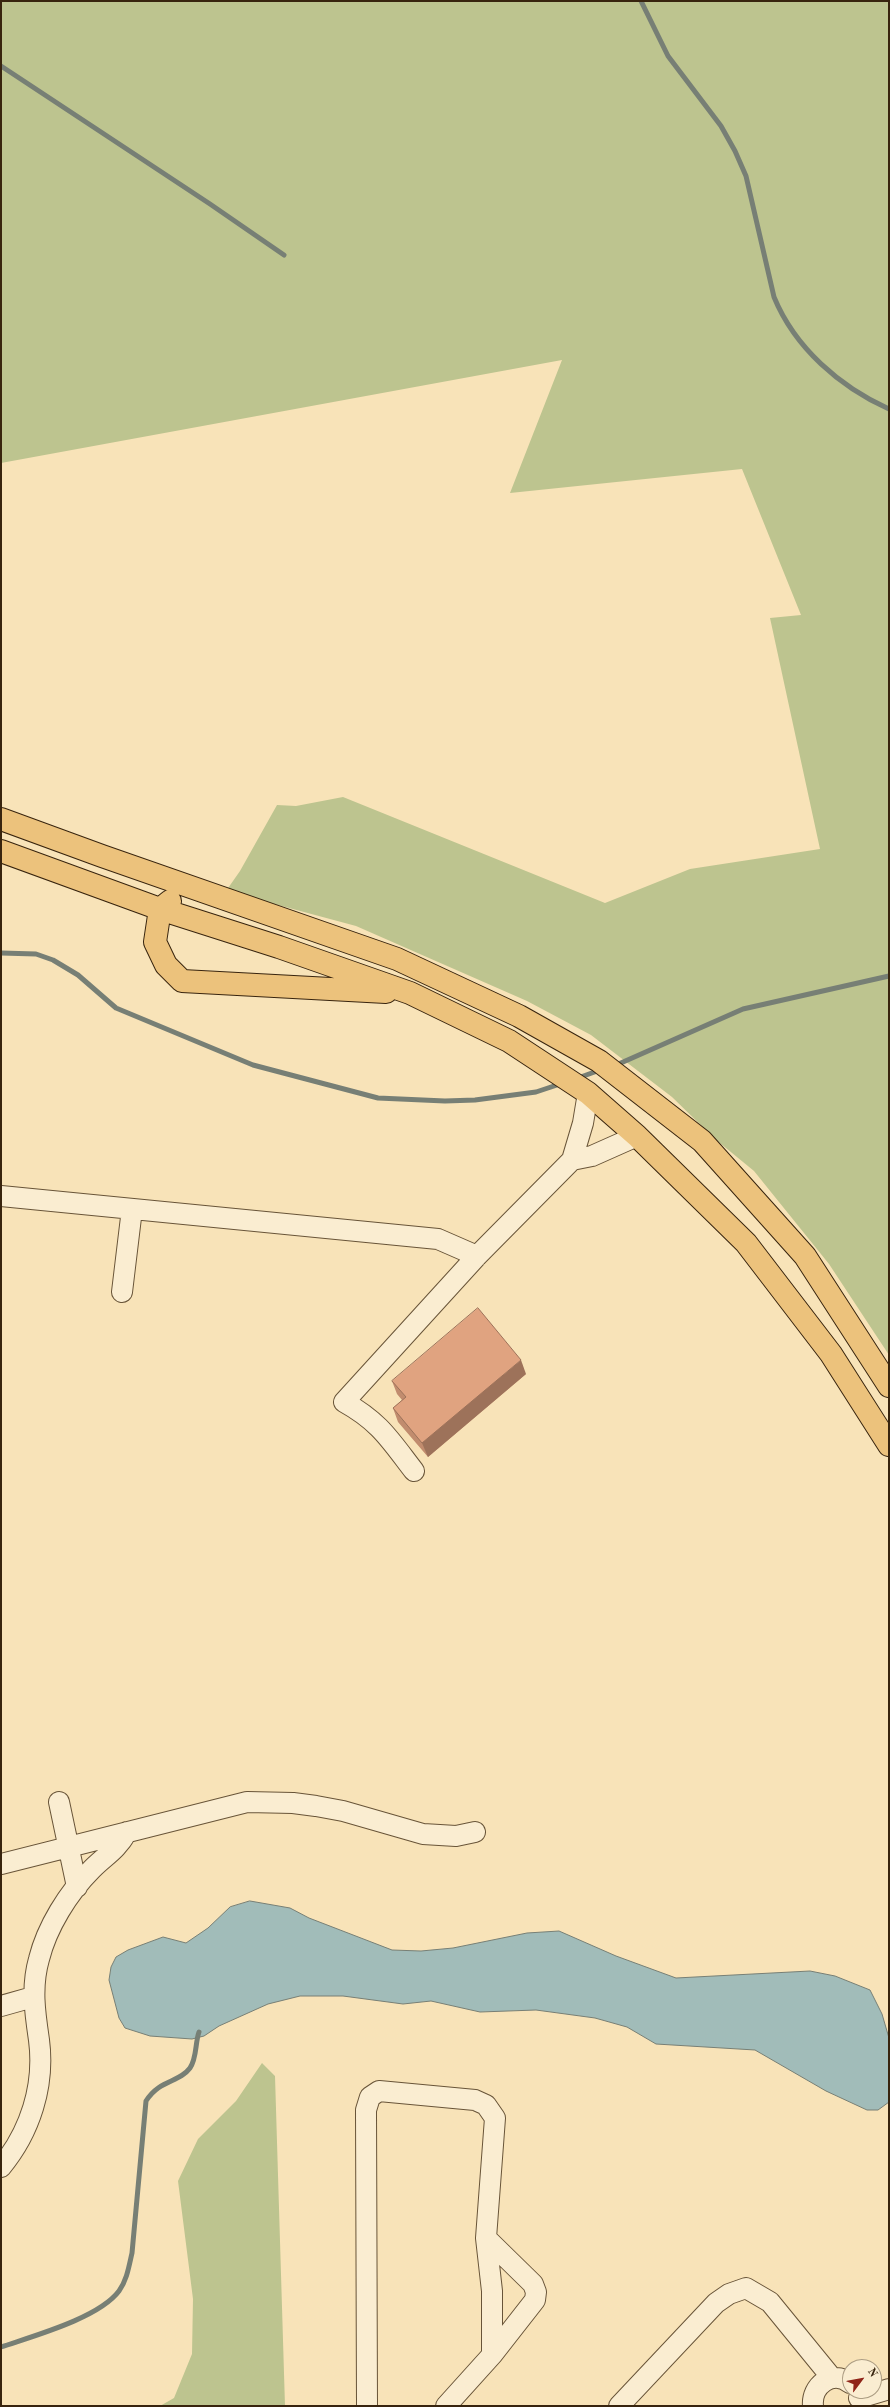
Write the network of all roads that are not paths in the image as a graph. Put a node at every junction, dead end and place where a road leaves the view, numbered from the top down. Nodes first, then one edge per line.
1 (1, 819) edge
2 (1, 851) edge
3 (160, 909) junction
4 (288, 921) junction
5 (410, 993) junction
6 (588, 1094) junction
7 (637, 1136) junction
8 (572, 1160) junction
9 (1, 1196) edge
10 (132, 1209) junction
11 (476, 1256) junction
12 (122, 1292) dead end
13 (889, 1386) edge
14 (889, 1445) edge
15 (414, 1471) dead end
16 (59, 1802) dead end
17 (127, 1832) junction
18 (475, 1832) dead end
19 (68, 1845) junction
20 (1, 1864) edge
21 (77, 1887) junction
22 (33, 1997) junction
23 (1, 2006) edge
24 (1, 2167) edge
25 (486, 2238) junction
26 (492, 2355) junction
27 (842, 2381) edge
28 (842, 2390) edge
29 (367, 2406) edge
30 (446, 2406) edge
31 (619, 2406) edge
32 (813, 2406) edge

1 - 4 main road
2 - 3 main road
3 - 4 main road
3 - 5 main road
3 - 5 main road
4 - 13 main road
5 - 6 main road
6 - 7 main road
6 - 8 street
7 - 8 street
7 - 14 main road
8 - 11 street
9 - 10 street
10 - 11 street
10 - 12 street
11 - 15 street
16 - 19 street
17 - 18 street
17 - 19 street
17 - 21 street
19 - 20 street
19 - 21 street
21 - 22 street
22 - 23 street
22 - 24 street
25 - 26 street
25 - 26 street
25 - 29 street
26 - 30 street
27 - 31 street
28 - 32 street

